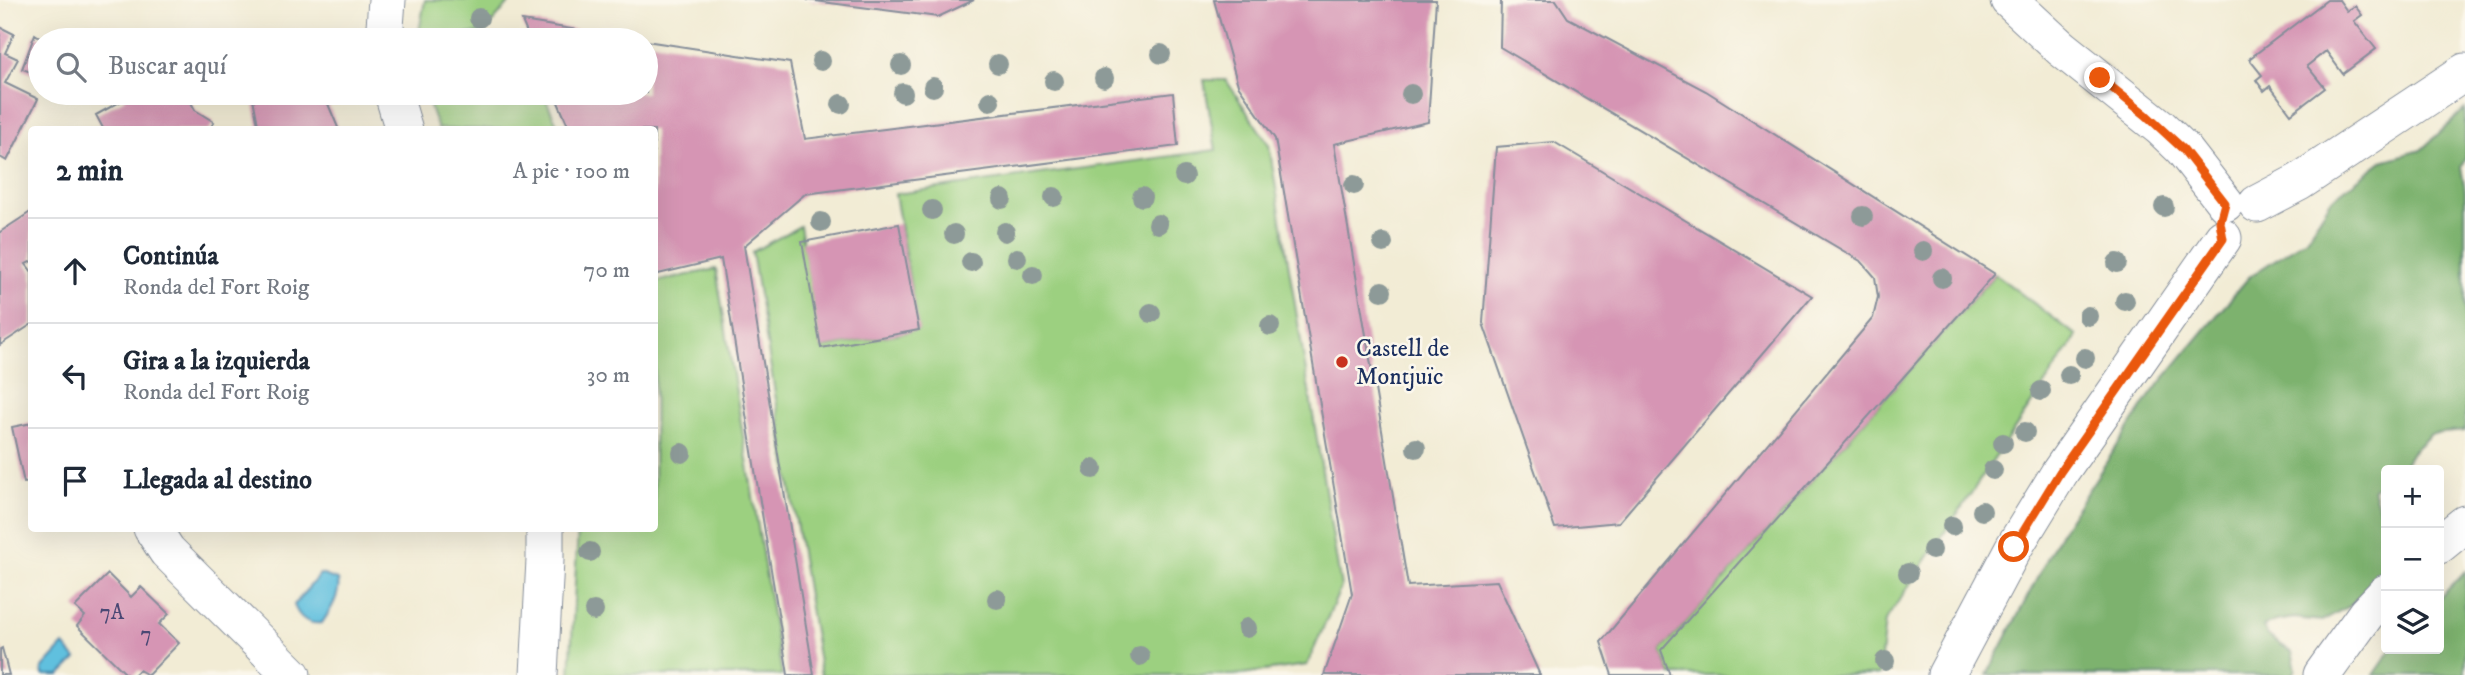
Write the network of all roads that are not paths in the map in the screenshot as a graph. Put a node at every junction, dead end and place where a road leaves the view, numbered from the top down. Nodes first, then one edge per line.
1 (387, 0) edge
2 (2010, 0) edge
3 (385, 28) edge
4 (2465, 72) edge
5 (397, 105) edge
6 (403, 126) edge
7 (2235, 215) junction
8 (2465, 524) edge
9 (155, 532) edge
10 (545, 532) edge
11 (2444, 541) edge
12 (2381, 598) edge
13 (292, 675) edge
14 (539, 675) edge
15 (1947, 675) edge
16 (2322, 675) edge

1 - 3 street
2 - 7 street
4 - 7 street
5 - 6 street
7 - 15 street
8 - 11 street
9 - 13 street
10 - 14 street
12 - 16 street

